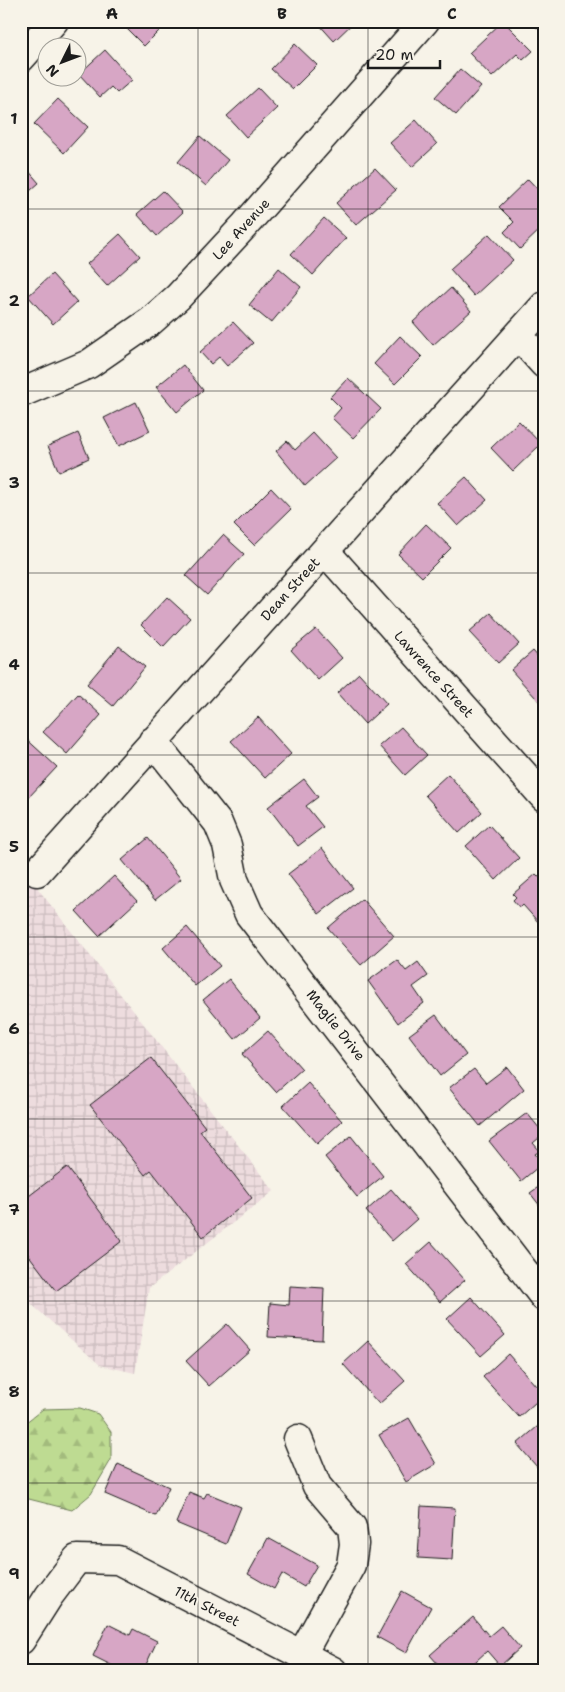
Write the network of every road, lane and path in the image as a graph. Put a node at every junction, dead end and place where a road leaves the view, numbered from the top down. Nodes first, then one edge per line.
1 (54, 21) edge
2 (426, 21) edge
3 (21, 58) edge
4 (544, 306) edge
5 (518, 335) junction
6 (544, 364) edge
7 (21, 394) edge
8 (324, 551) junction
9 (153, 741) junction
10 (544, 797) edge
11 (37, 872) dead end
12 (544, 1297) edge
13 (298, 1439) dead end
14 (21, 1640) edge
15 (302, 1654) junction
16 (332, 1671) edge

1 - 3 street
2 - 7 street, Lee Avenue
4 - 5 street, Dean Street
5 - 6 street
5 - 8 street, Dean Street
8 - 9 street, Dean Street
8 - 10 street, Lawrence Street
9 - 11 street, Dean Street
9 - 12 street, Maglie Drive
13 - 15 street
14 - 15 street, 11th Street
15 - 16 street, 11th Street

